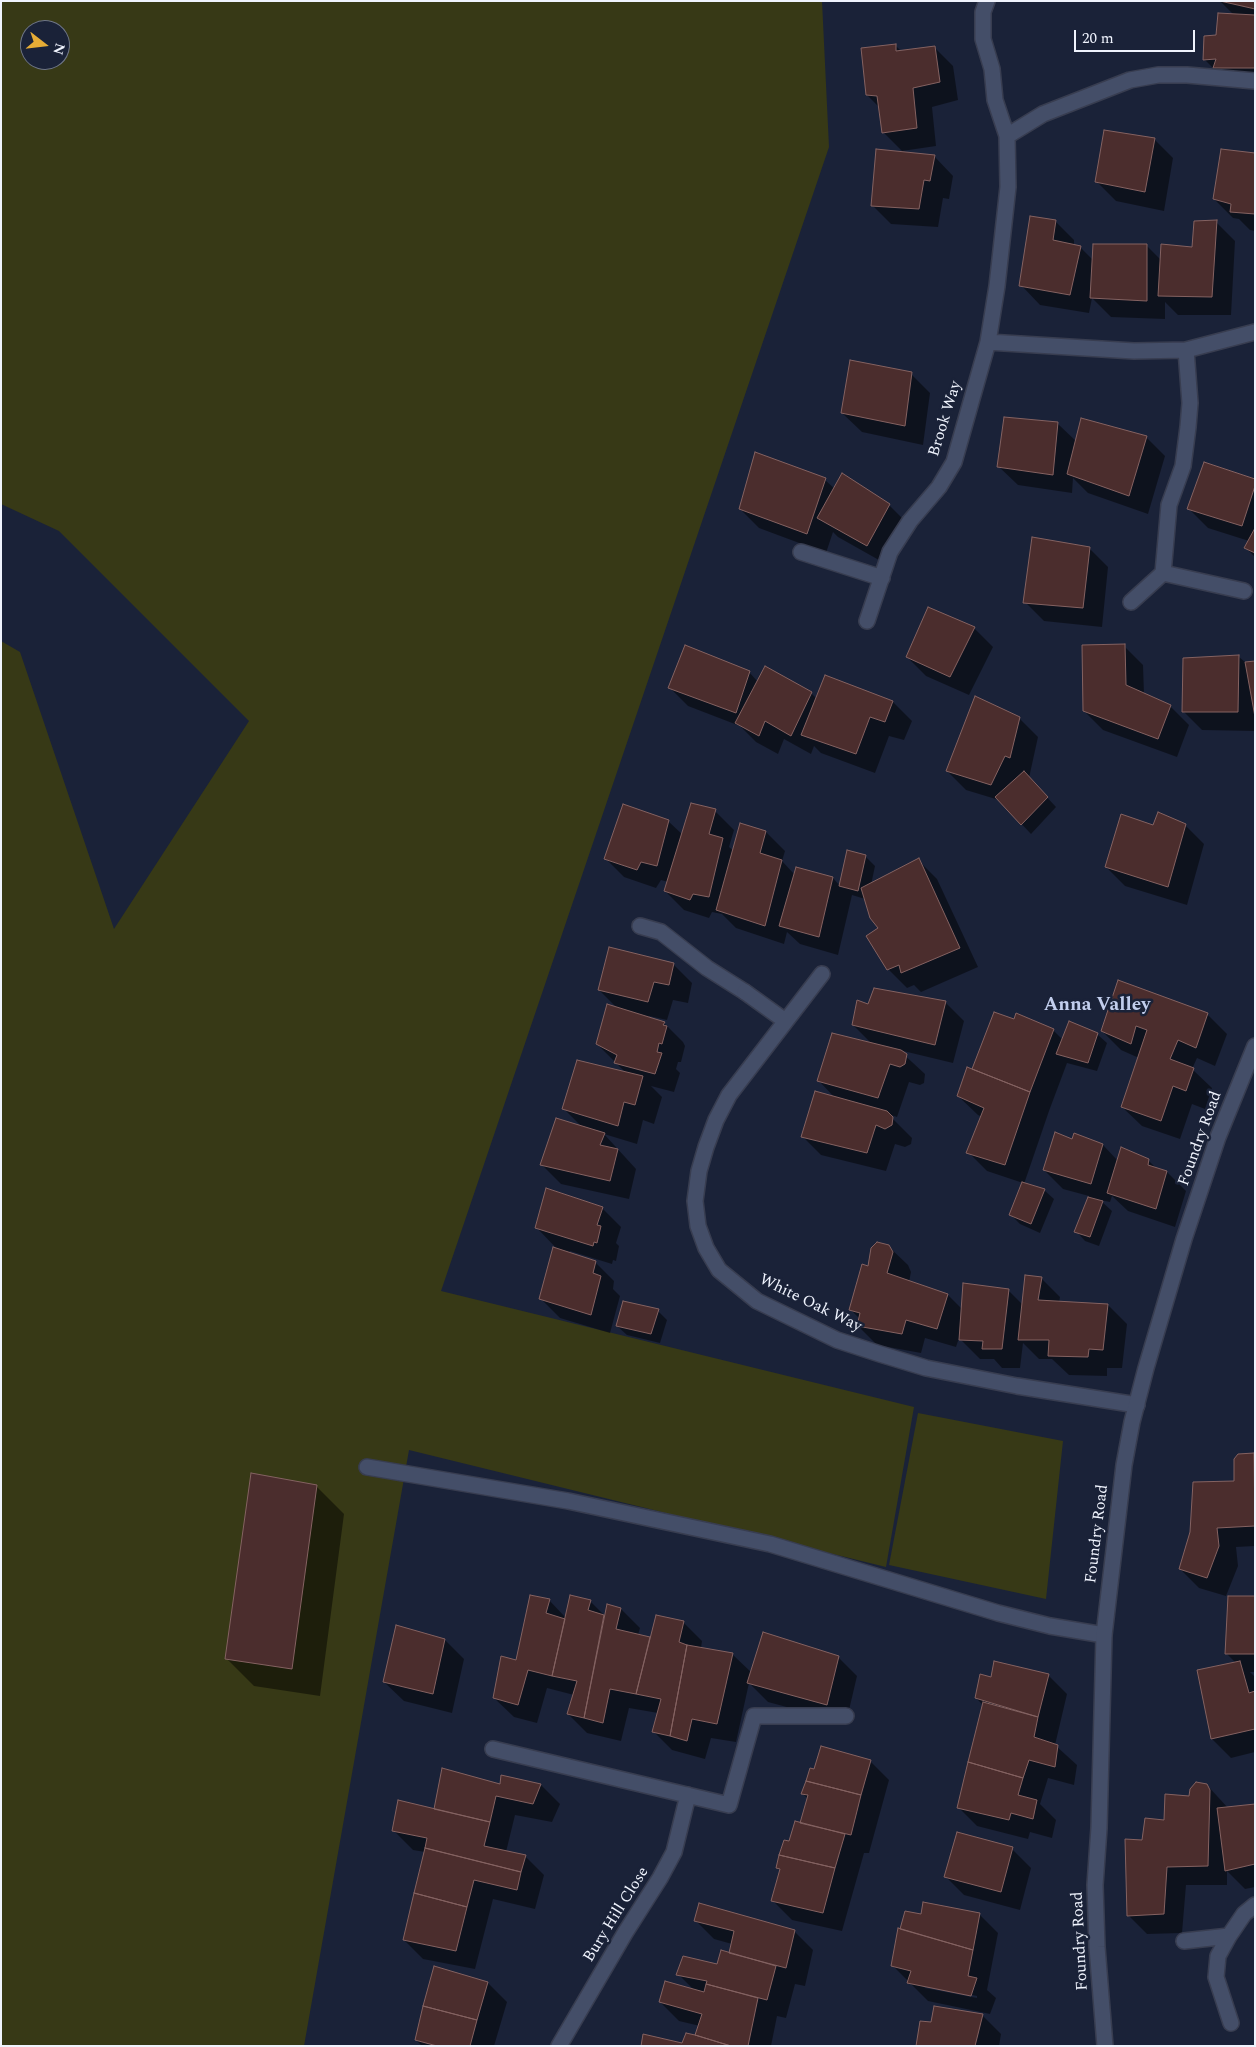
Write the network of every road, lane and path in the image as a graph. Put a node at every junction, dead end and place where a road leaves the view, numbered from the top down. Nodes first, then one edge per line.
1 (987, 1) edge
2 (1255, 81) edge
3 (1007, 136) junction
4 (1255, 332) edge
5 (988, 342) junction
6 (1186, 350) junction
7 (801, 552) dead end
8 (1163, 573) junction
9 (882, 578) junction
10 (1244, 591) dead end
11 (1131, 602) dead end
12 (867, 621) dead end
13 (640, 926) dead end
14 (822, 974) dead end
15 (784, 1020) junction
16 (1255, 1047) edge
17 (1137, 1405) junction
18 (367, 1467) dead end
19 (1104, 1635) junction
20 (846, 1716) dead end
21 (493, 1749) dead end
22 (688, 1795) junction
23 (1255, 1905) edge
24 (1229, 1936) junction
25 (1184, 1942) dead end
26 (1231, 2023) dead end
27 (559, 2046) edge
28 (1105, 2046) edge

1 - 3 street, Brook Way
2 - 3 street
3 - 5 street, Brook Way
4 - 6 street
5 - 6 street
5 - 9 street, Brook Way
6 - 8 street
7 - 9 street
8 - 10 street
8 - 11 street
9 - 12 street, Brook Way
13 - 15 street
14 - 15 street, White Oak Way
15 - 17 street, White Oak Way
16 - 17 street, Foundry Road
17 - 19 street, Foundry Road
18 - 19 street
19 - 28 street, Foundry Road
20 - 22 street
21 - 22 street
22 - 27 street, Bury Hill Close
23 - 24 street
24 - 25 street
24 - 26 street

